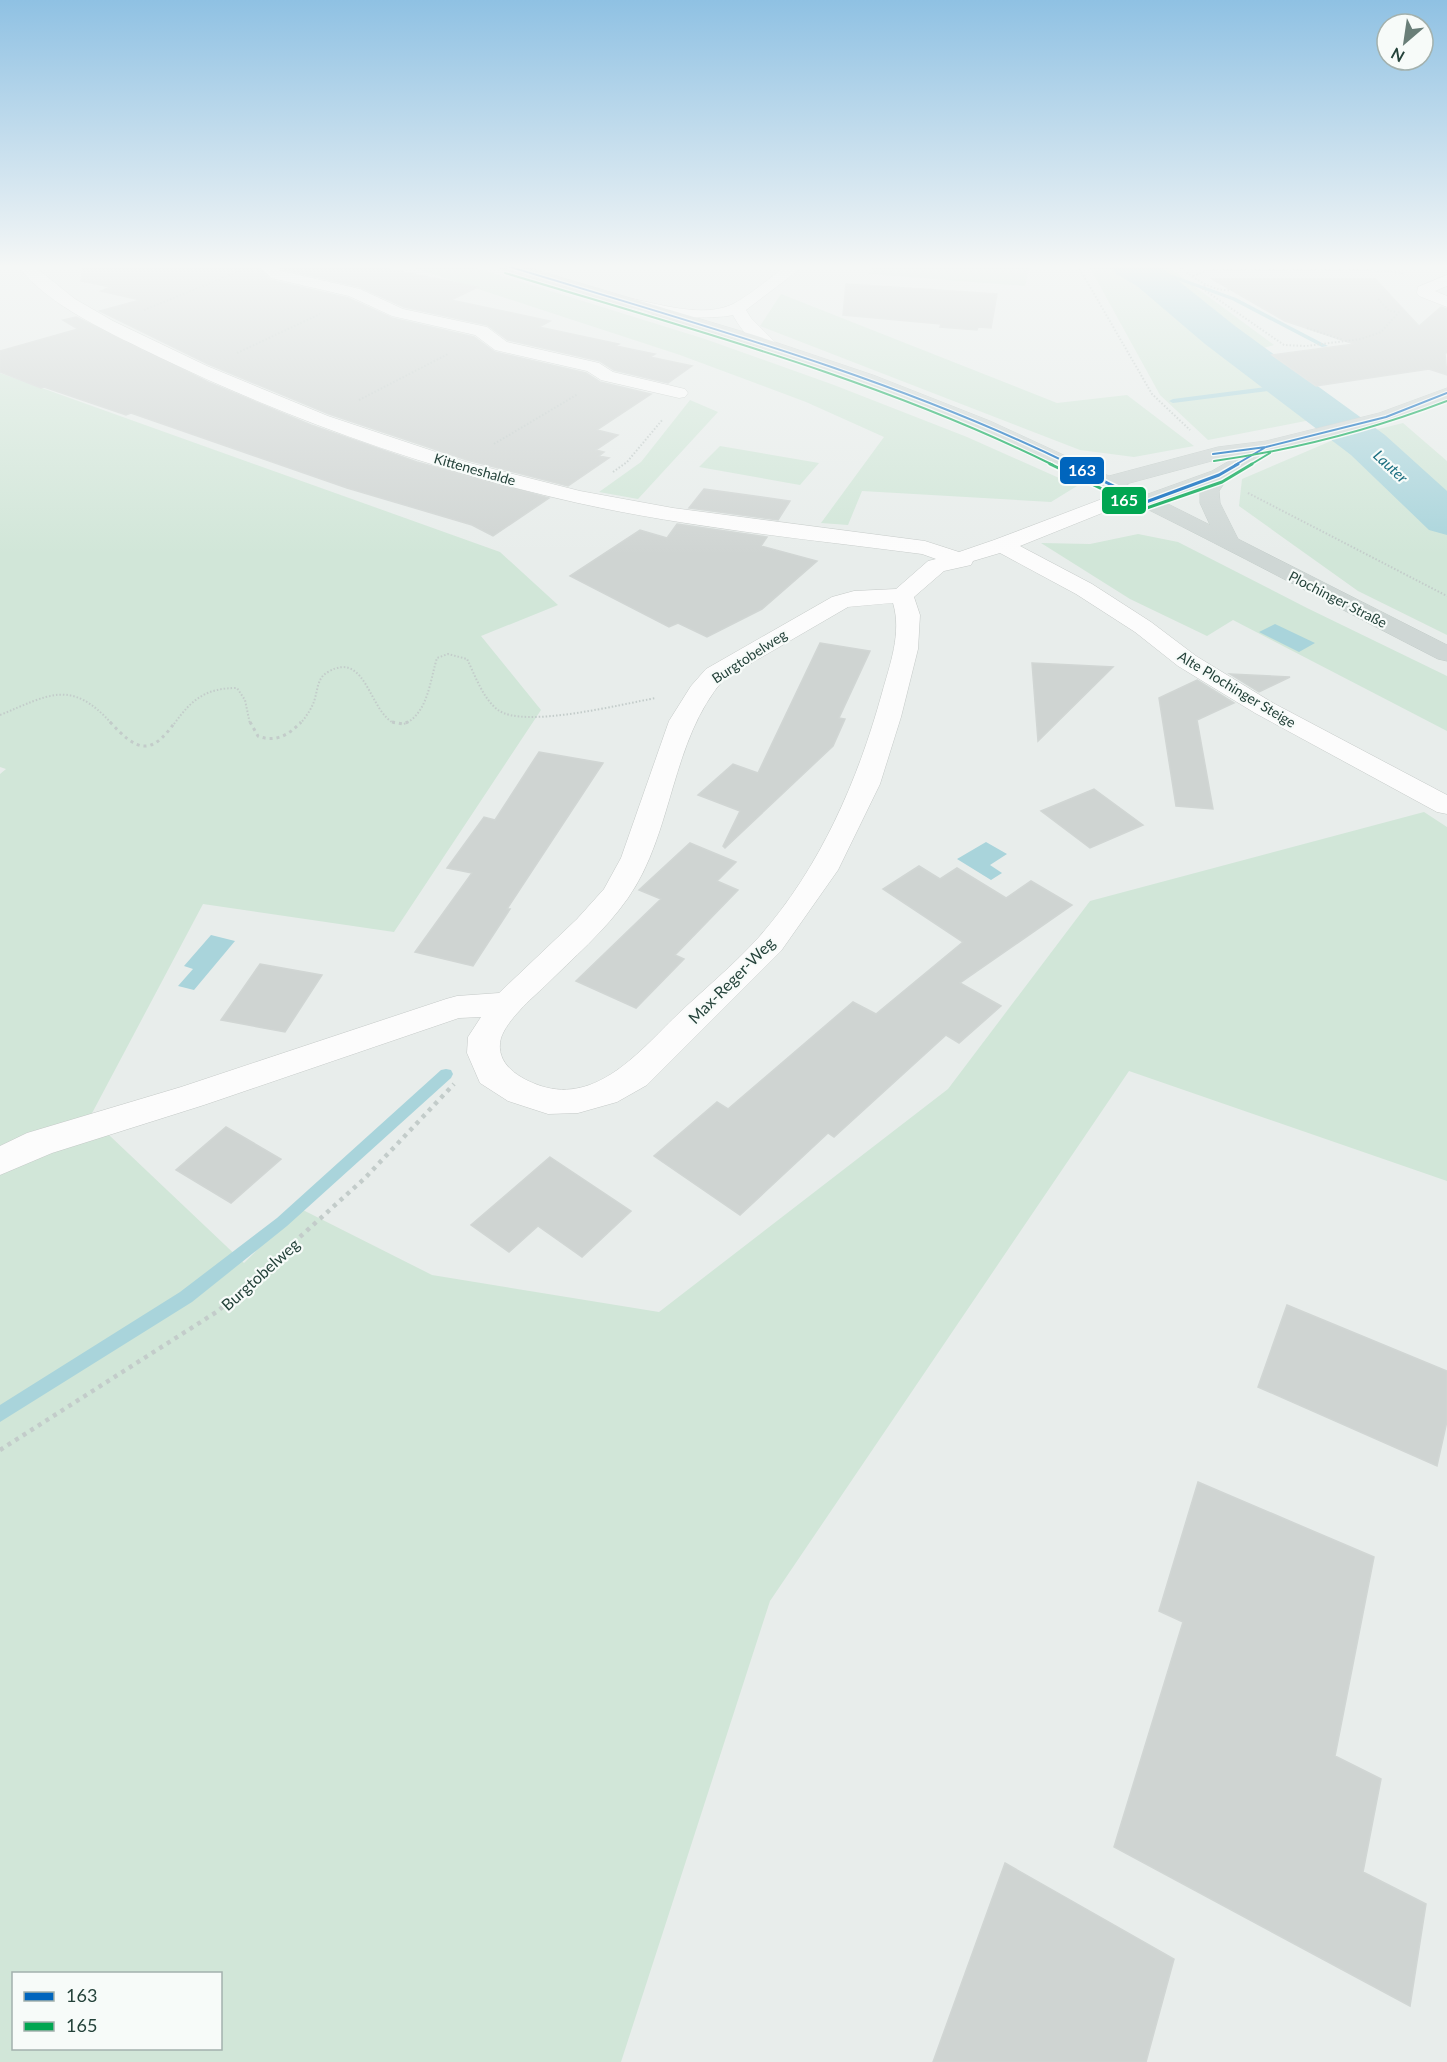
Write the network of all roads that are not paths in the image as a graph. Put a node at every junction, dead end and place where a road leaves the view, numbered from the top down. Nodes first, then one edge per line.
1 (185, 362) edge
2 (571, 362) edge
3 (818, 362) edge
4 (679, 393) road end
5 (1447, 393) edge
6 (1266, 447) junction
7 (1216, 479) junction
8 (1106, 483) junction
9 (1138, 498) junction
10 (1230, 544) junction
11 (1002, 545) junction
12 (963, 560) junction
13 (902, 596) junction
14 (1447, 654) edge
15 (1447, 806) edge
16 (507, 1004) junction
17 (488, 1064) joint
18 (0, 1161) edge

1 - 12 street, Kitteneshalde
2 - 4 street
3 - 8 main road, Plochinger Straße
5 - 6 main road
6 - 7 main road
6 - 8 main road
7 - 9 main road
7 - 10 main road
8 - 9 main road, Plochinger Straße
9 - 10 main road, Plochinger Straße
9 - 11 street
10 - 14 main road, Plochinger Straße
11 - 12 street
11 - 15 street, Alte Plochinger Steige
12 - 13 street
13 - 16 street, Burgtobelweg
13 - 17 street, Max-Reger-Weg
16 - 17 street, Burgtobelweg
16 - 18 street

